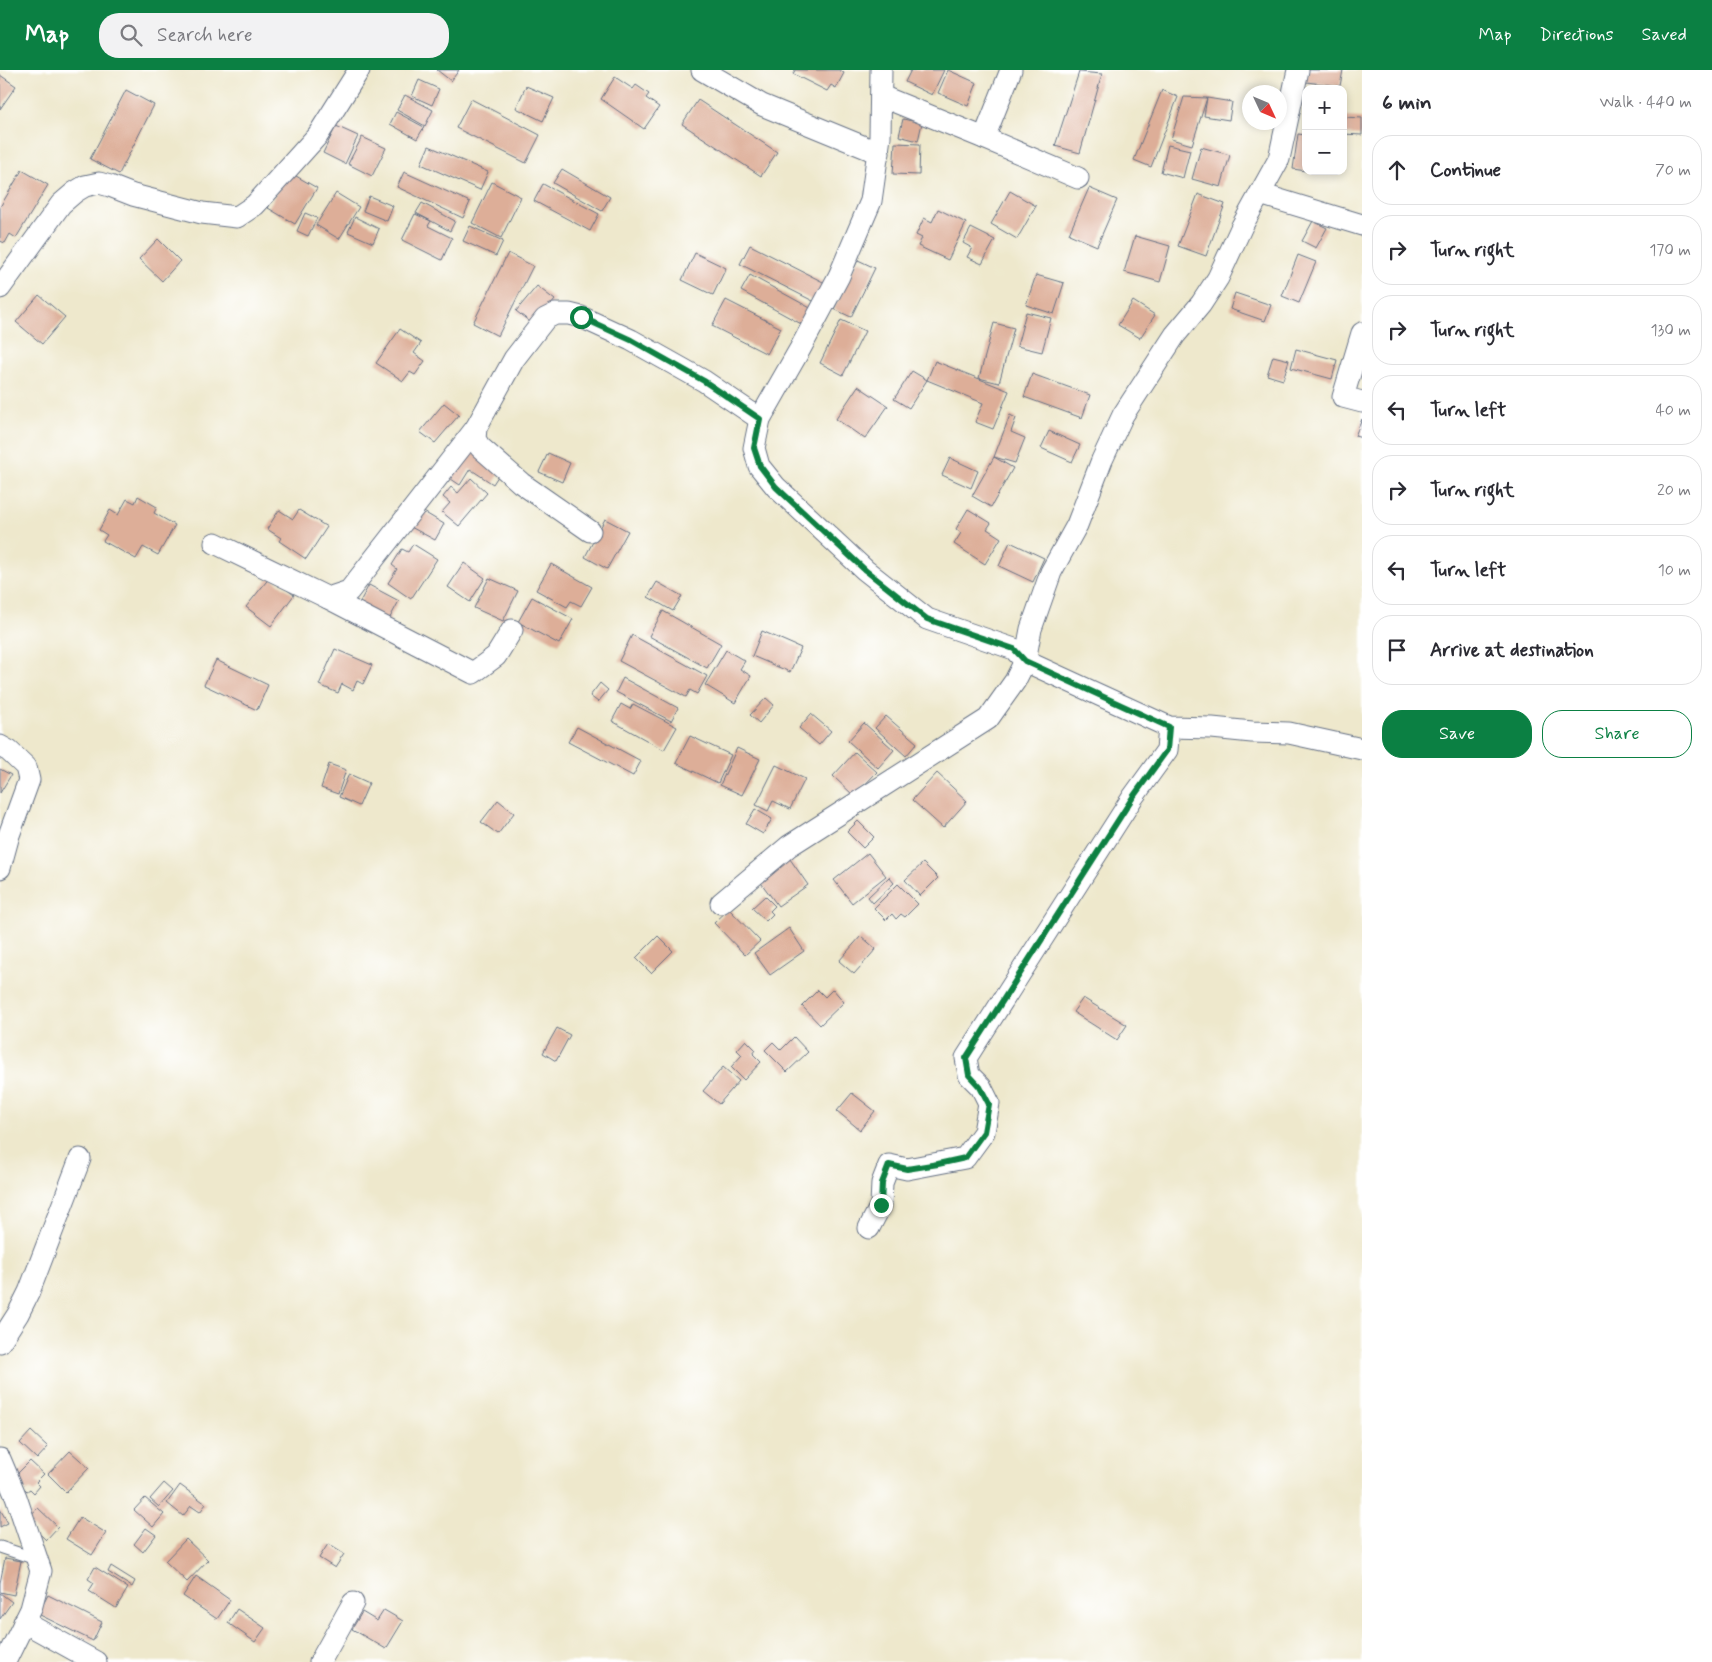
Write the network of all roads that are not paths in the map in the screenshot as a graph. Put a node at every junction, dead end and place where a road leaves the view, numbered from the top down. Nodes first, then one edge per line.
1 (359, 70) edge
2 (702, 70) edge
3 (882, 70) edge
4 (1012, 70) edge
5 (1298, 70) edge
6 (880, 96) junction
7 (984, 138) junction
8 (879, 153) junction
9 (1078, 178) dead end
10 (1260, 194) junction
11 (1362, 224) edge
12 (0, 288) edge
13 (1362, 333) edge
14 (1362, 402) edge
15 (760, 419) junction
16 (476, 428) junction
17 (590, 531) dead end
18 (216, 543) dead end
19 (328, 598) junction
20 (512, 630) dead end
21 (1025, 661) junction
22 (1169, 727) junction
23 (0, 746) edge
24 (1362, 749) edge
25 (0, 868) edge
26 (721, 902) dead end
27 (80, 1159) dead end
28 (869, 1228) dead end
29 (0, 1342) edge
30 (0, 1459) edge
31 (0, 1547) edge
32 (36, 1559) junction
33 (353, 1603) dead end
34 (24, 1622) junction
35 (5, 1662) edge
36 (96, 1662) edge
37 (320, 1662) edge

1 - 12 street
2 - 8 street
3 - 6 street
4 - 7 street
5 - 10 street
6 - 7 street
6 - 8 street
7 - 9 street
8 - 15 street
10 - 11 street
10 - 21 street
13 - 14 street
15 - 16 street
15 - 21 street
16 - 17 street
16 - 19 street
18 - 19 street
19 - 20 street
21 - 22 street
21 - 26 street
22 - 24 street
22 - 28 street
23 - 25 street
27 - 29 street
30 - 32 street
31 - 32 lane
32 - 34 street
33 - 37 street
34 - 35 street
34 - 36 street

